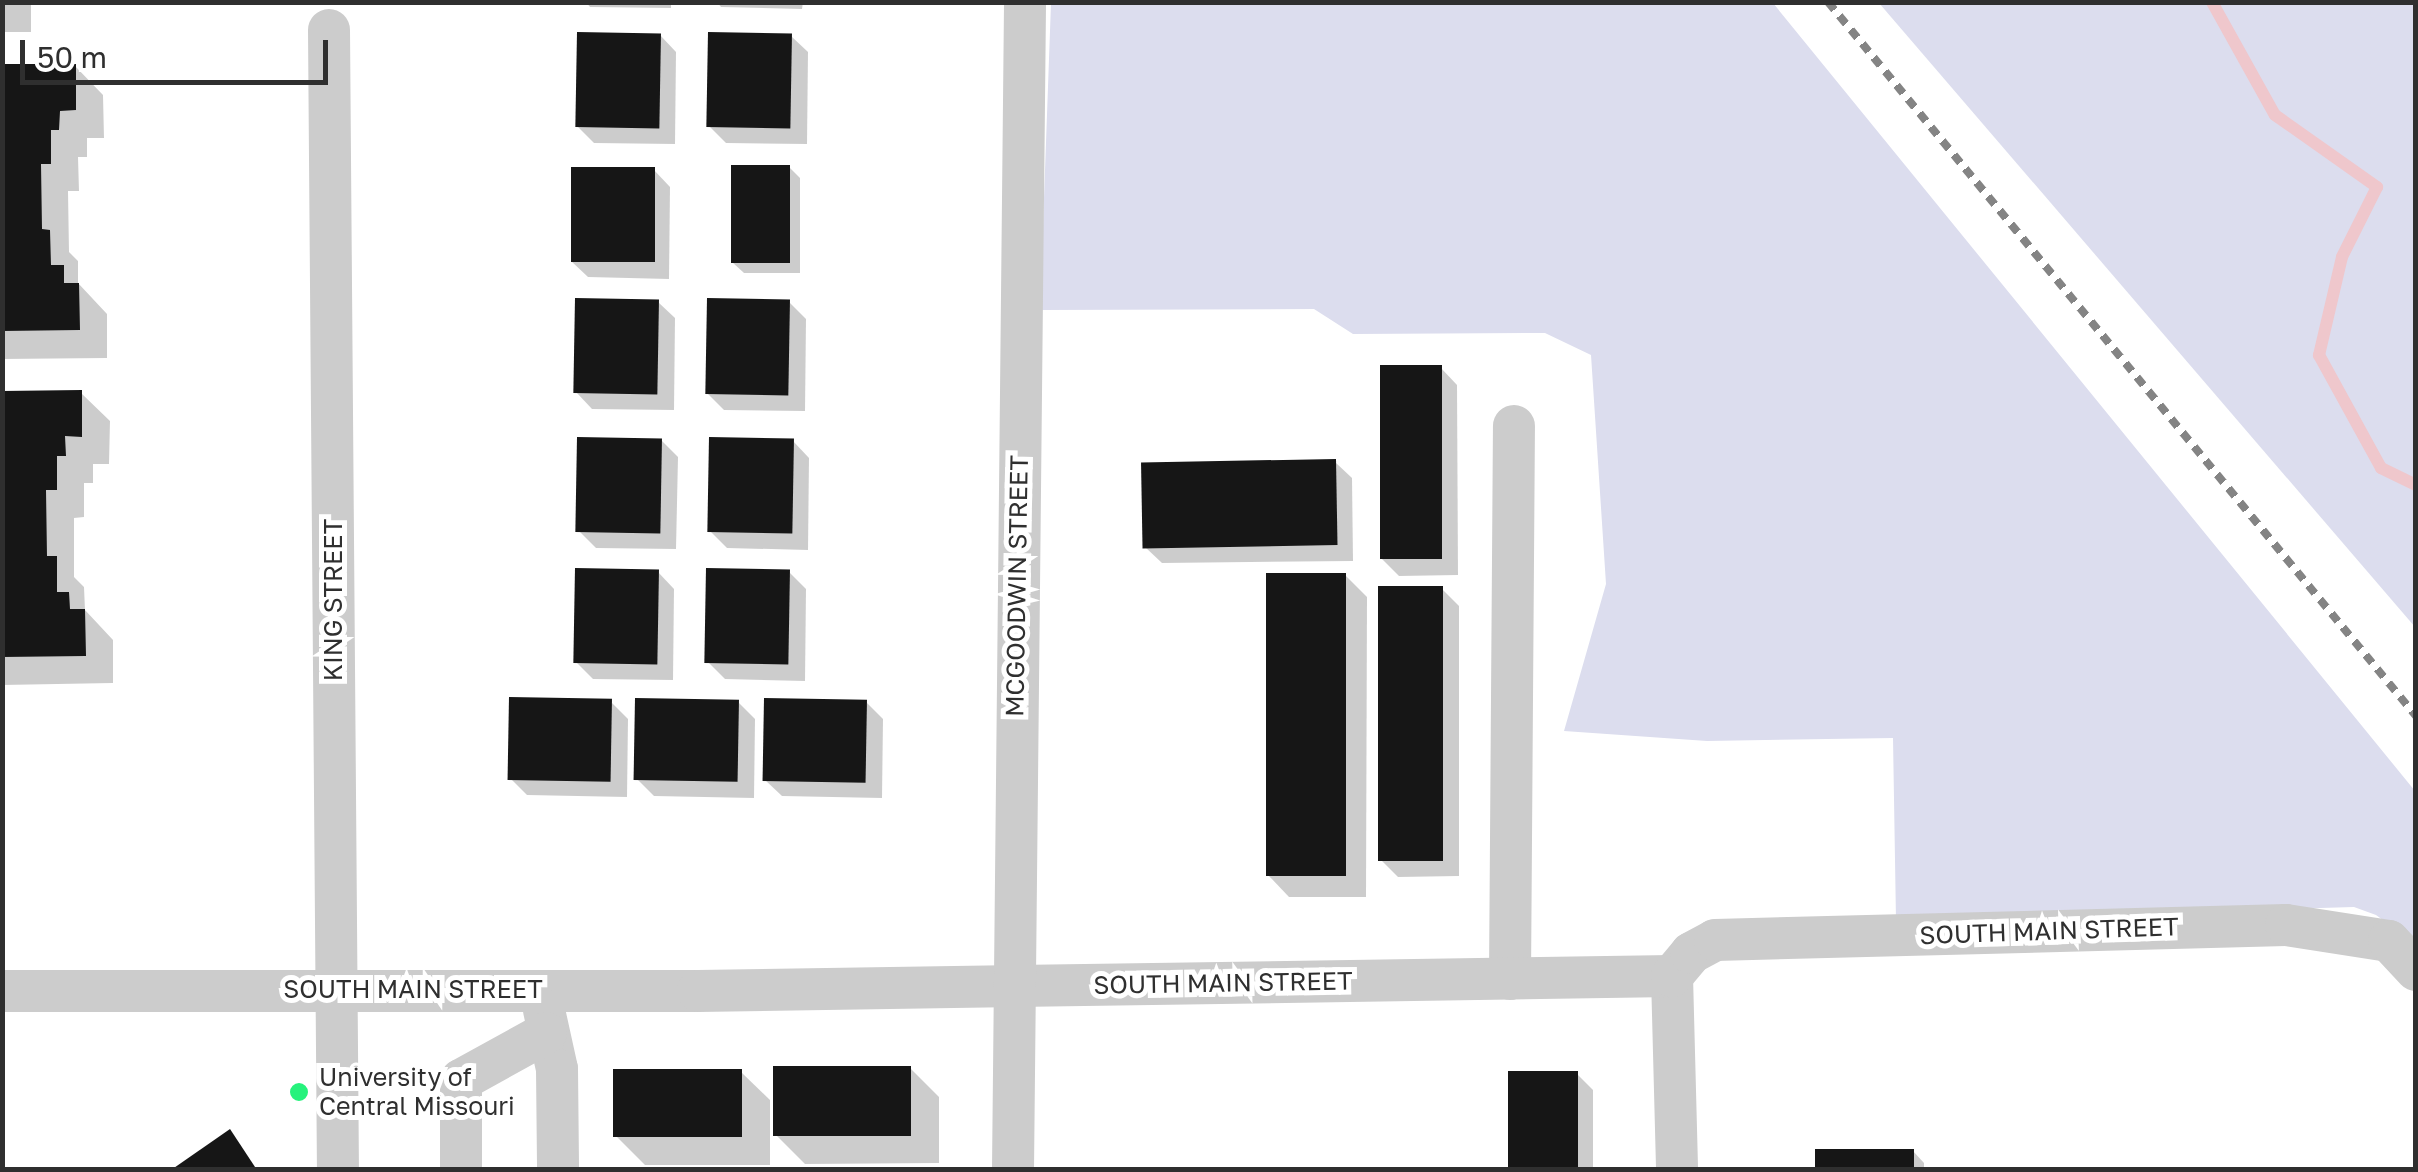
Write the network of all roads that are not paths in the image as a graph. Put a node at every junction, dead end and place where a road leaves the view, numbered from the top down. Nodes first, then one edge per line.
1 (1026, 2) edge
2 (329, 30) dead end
3 (1514, 426) dead end
4 (2416, 970) edge
5 (1672, 976) junction
6 (1510, 979) junction
7 (1014, 987) junction
8 (336, 988) junction
9 (542, 989) junction
10 (2, 991) edge
11 (546, 1033) junction
12 (338, 1170) edge
13 (461, 1170) edge
14 (558, 1170) edge
15 (1013, 1170) edge
16 (1677, 1170) edge

1 - 7 street, MCGOODWIN STREET
2 - 8 street, KING STREET
3 - 6 street
4 - 5 street, SOUTH MAIN STREET
5 - 6 street, SOUTH MAIN STREET
5 - 16 street
6 - 7 street, SOUTH MAIN STREET
7 - 9 street, SOUTH MAIN STREET
7 - 15 street, MCGOODWIN STREET
8 - 9 street, SOUTH MAIN STREET
8 - 10 street, SOUTH MAIN STREET
8 - 12 street, KING STREET
9 - 11 street
11 - 13 street
11 - 14 street

